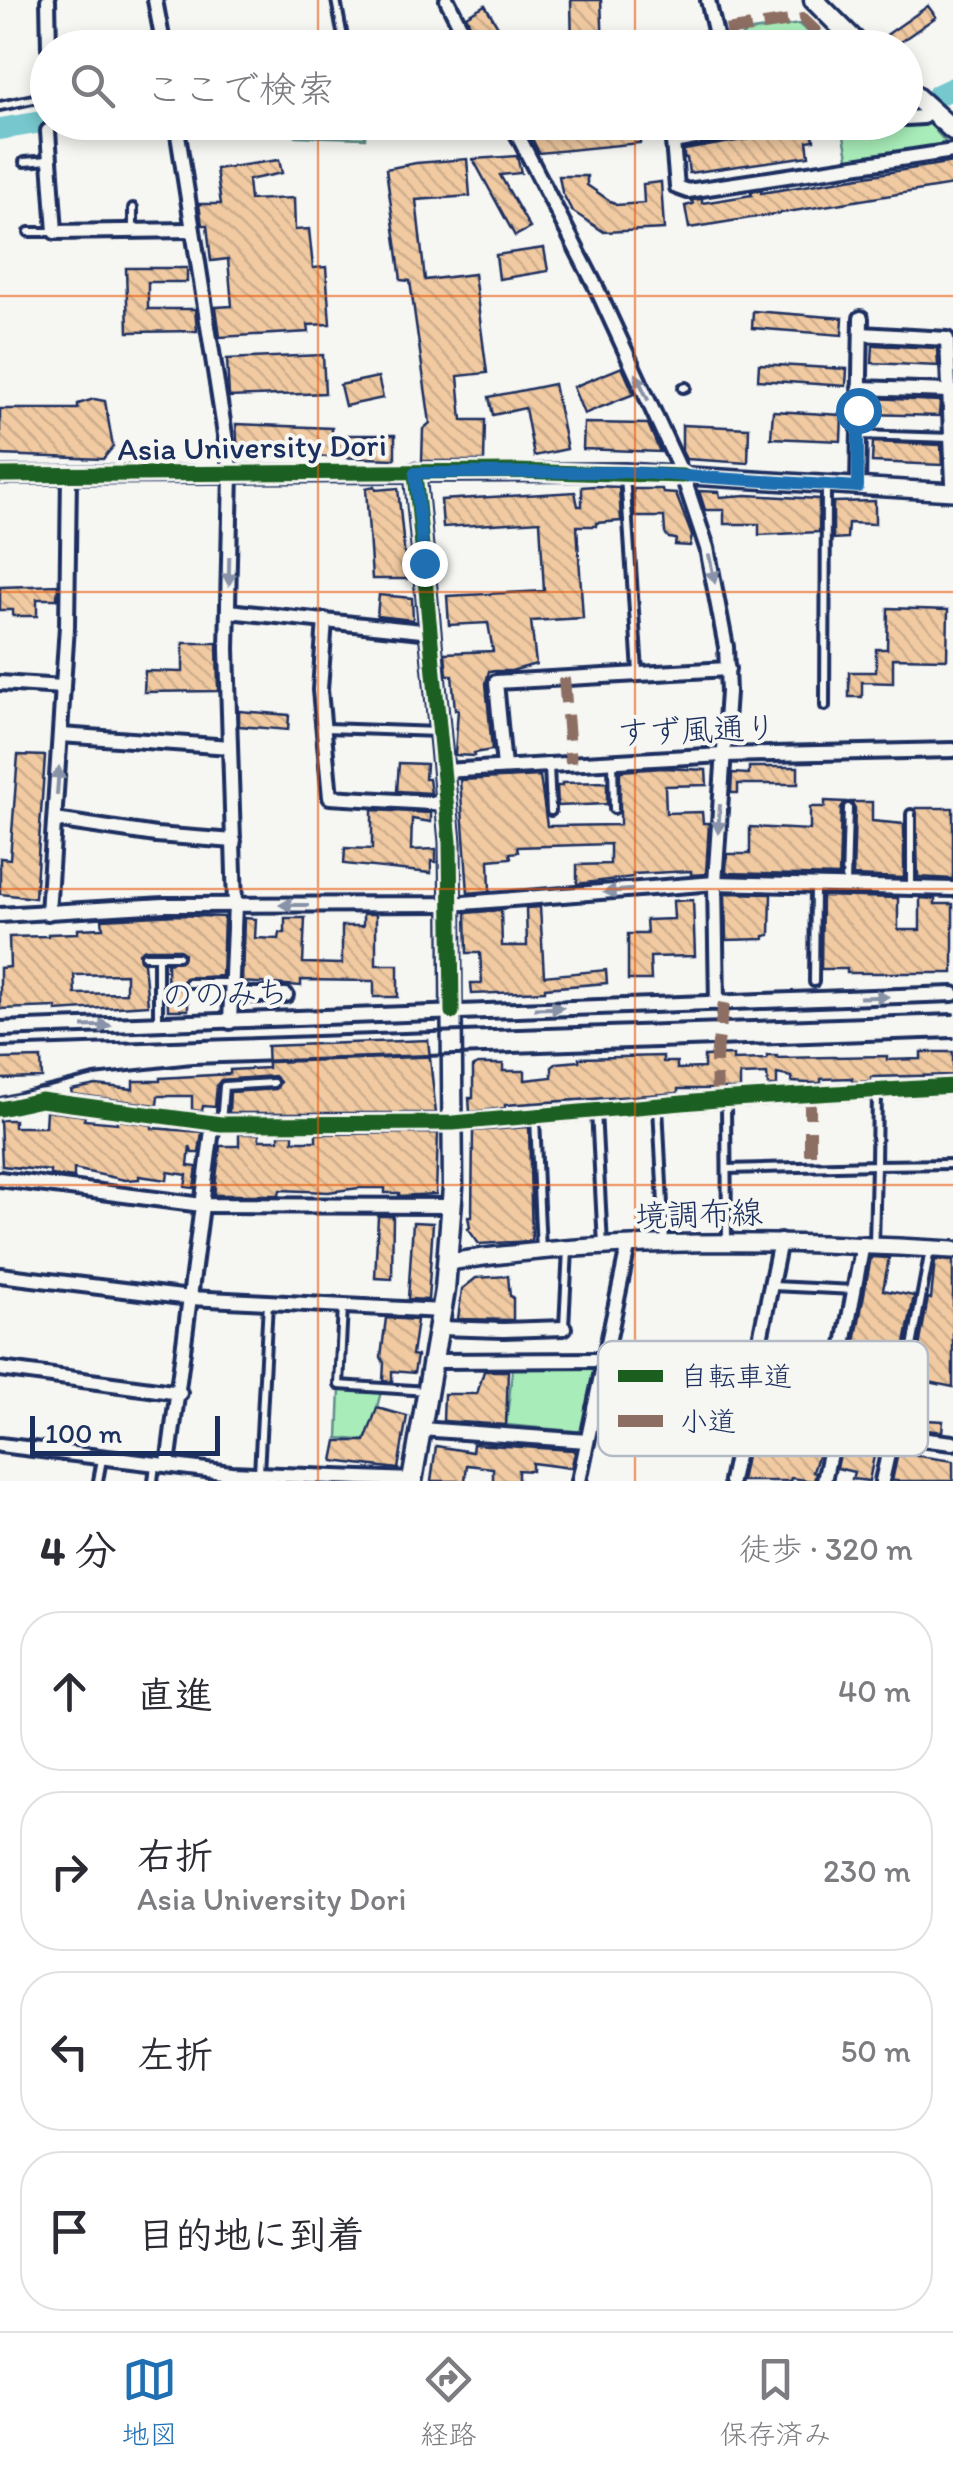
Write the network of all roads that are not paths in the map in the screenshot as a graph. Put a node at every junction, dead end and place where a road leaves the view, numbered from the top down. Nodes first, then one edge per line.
1 (48, 0) edge
2 (155, 0) edge
3 (336, 0) edge
4 (447, 0) edge
5 (708, 0) edge
6 (814, 0) edge
7 (49, 30) edge
8 (161, 30) edge
9 (342, 30) edge
10 (462, 30) edge
11 (715, 30) edge
12 (844, 30) edge
13 (30, 101) edge
14 (923, 104) edge
15 (0, 106) edge
16 (931, 111) junction
17 (923, 116) edge
18 (953, 130) edge
19 (49, 140) edge
20 (178, 140) edge
21 (521, 140) edge
22 (684, 140) edge
23 (953, 151) edge
24 (50, 160) junction
25 (24, 162) dead end
26 (133, 208) dead end
27 (191, 230) junction
28 (133, 231) junction
29 (29, 232) dead end
30 (55, 232) junction
31 (861, 318) dead end
32 (860, 334) junction
33 (859, 388) junction
34 (949, 391) junction
35 (857, 435) junction
36 (951, 438) edge
37 (625, 472) junction
38 (231, 473) junction
39 (415, 473) junction
40 (0, 476) edge
41 (69, 476) junction
42 (684, 476) junction
43 (953, 482) edge
44 (826, 485) junction
45 (858, 487) junction
46 (953, 492) edge
47 (228, 610) junction
48 (325, 620) junction
49 (431, 632) junction
50 (728, 669) junction
51 (638, 673) junction
52 (0, 683) edge
53 (62, 687) junction
54 (825, 706) dead end
55 (325, 728) junction
56 (441, 732) junction
57 (62, 735) junction
58 (230, 747) junction
59 (953, 750) edge
60 (723, 755) junction
61 (612, 761) junction
62 (549, 765) junction
63 (504, 767) junction
64 (444, 771) junction
65 (447, 804) junction
66 (848, 808) dead end
67 (614, 809) dead end
68 (551, 812) dead end
69 (911, 814) dead end
70 (56, 820) junction
71 (234, 840) junction
72 (715, 883) junction
73 (816, 886) junction
74 (846, 886) junction
75 (911, 888) junction
76 (953, 889) edge
77 (451, 904) junction
78 (236, 905) junction
79 (48, 914) junction
80 (0, 915) edge
81 (144, 956) dead end
82 (158, 956) junction
83 (178, 956) dead end
84 (814, 982) dead end
85 (188, 983) dead end
86 (231, 989) junction
87 (953, 994) edge
88 (286, 995) dead end
89 (717, 1003) junction
90 (452, 1012) junction
91 (230, 1022) junction
92 (158, 1024) junction
93 (0, 1029) edge
94 (273, 1084) dead end
95 (953, 1086) edge
96 (877, 1090) junction
97 (726, 1099) junction
98 (658, 1104) junction
99 (0, 1109) edge
100 (596, 1110) junction
101 (534, 1116) junction
102 (217, 1123) junction
103 (453, 1123) junction
104 (953, 1164) edge
105 (876, 1165) junction
106 (727, 1169) junction
107 (0, 1180) edge
108 (202, 1206) junction
109 (452, 1206) junction
110 (727, 1242) junction
111 (780, 1242) junction
112 (868, 1244) junction
113 (665, 1245) junction
114 (628, 1247) junction
115 (602, 1248) junction
116 (930, 1248) junction
117 (568, 1249) junction
118 (541, 1250) junction
119 (953, 1250) edge
120 (448, 1262) junction
121 (0, 1275) edge
122 (772, 1286) junction
123 (854, 1290) junction
124 (190, 1298) junction
125 (268, 1301) junction
126 (343, 1305) junction
127 (440, 1320) junction
128 (564, 1328) joint
129 (607, 1341) edge
130 (762, 1341) edge
131 (844, 1341) edge
132 (913, 1341) edge
133 (598, 1360) edge
134 (433, 1361) junction
135 (0, 1369) edge
136 (598, 1387) edge
137 (428, 1391) junction
138 (180, 1393) junction
139 (594, 1408) junction
140 (598, 1408) edge
141 (422, 1430) junction
142 (587, 1440) junction
143 (928, 1440) edge
144 (953, 1443) edge
145 (0, 1445) edge
146 (737, 1456) edge
147 (828, 1456) edge
148 (886, 1456) edge
149 (102, 1457) junction
150 (162, 1465) junction
151 (259, 1473) junction
152 (230, 1477) edge
153 (98, 1481) edge
154 (153, 1481) edge
155 (412, 1481) edge
156 (579, 1481) edge
157 (731, 1481) edge
158 (824, 1481) edge
159 (882, 1481) edge

1 - 7 street
2 - 8 street
3 - 9 lane
4 - 10 street
5 - 11 street
6 - 12 main road
13 - 15 lane
14 - 16 main road
16 - 17 street
16 - 18 main road
19 - 24 street
20 - 27 street
42 -> 21 street
22 - 23 street
24 - 25 lane
24 - 30 street
26 - 28 lane
27 - 28 street
27 - 38 street
28 - 30 street
29 - 30 lane
31 - 32 street
32 - 33 street
32 - 34 street
33 - 34 street
33 - 35 street
34 - 36 street
35 - 36 lane
35 - 45 street
36 - 43 street
37 - 39 street, Asia University Dori
37 - 42 street, Asia University Dori
37 - 51 lane
38 - 39 street, Asia University Dori
38 - 41 street, Asia University Dori
38 -> 47 street
39 - 49 main road
40 - 41 street, Asia University Dori
41 - 53 street
42 - 44 street, Asia University Dori
42 -> 50 street
44 - 45 street, Asia University Dori
44 - 54 lane
45 - 46 street, Asia University Dori
47 - 48 street
47 - 58 street
48 - 49 street
48 - 55 street
49 - 56 main road
50 - 51 street
50 - 60 street
51 - 63 street
52 - 53 street
53 - 57 street
55 - 56 lane
55 - 65 street
56 - 64 main road
57 - 58 street
70 -> 57 street
58 - 71 street
59 - 60 street, すず風通り
60 - 61 street, すず風通り
60 -> 72 street
61 - 62 street, すず風通り
61 - 67 lane
62 - 63 street, すず風通り
62 - 68 lane
63 - 64 street, すず風通り
64 - 65 main road
65 - 77 main road
66 - 74 lane
69 - 75 lane
70 - 71 street
70 - 79 street
71 - 78 street
72 - 73 street
72 -> 77 street
72 - 89 street
73 - 74 street
73 - 84 lane
74 - 75 street
75 - 76 street
77 -> 78 street
77 - 90 main road
78 - 79 street
78 - 86 street
79 - 80 street
81 - 82 lane
82 - 83 lane
82 - 92 lane
85 - 86 lane
86 - 88 street
86 - 91 street
89 -> 87 street, ののみち
90 -> 89 street, ののみち
90 - 91 street, ののみち
90 - 103 main road
91 - 92 street, ののみち
93 -> 92 street, ののみち
94 - 102 lane
95 - 96 street
96 - 97 street
96 - 105 lane
97 - 98 street
97 - 106 lane
98 - 100 street
98 - 113 lane
99 - 102 street
100 - 101 street
100 - 115 lane
101 - 103 street
101 - 118 lane
102 - 103 street
102 - 108 street
103 - 109 main road
104 - 105 lane
105 - 106 lane
105 - 112 lane
106 - 110 lane
107 - 108 street
108 - 109 street
108 - 124 street
109 - 120 main road
110 - 111 street, 境調布線
110 - 113 street, 境調布線
111 - 112 street, 境調布線
111 - 122 street
112 - 116 street, 境調布線
112 - 123 street
113 - 114 street, 境調布線
114 - 115 street, 境調布線
114 - 129 street
115 - 117 street, 境調布線
116 - 119 street, 境調布線
116 - 132 lane
117 - 118 street, 境調布線
117 - 128 lane
118 - 120 street, 境調布線
120 - 127 main road
121 - 124 street
122 - 123 lane
122 - 130 street
123 - 131 street
124 - 125 street
124 - 138 street
125 - 126 street
125 - 151 lane
126 - 127 street
126 - 137 lane
127 - 128 street
127 - 134 main road
133 - 134 street
134 - 137 main road
135 - 138 street
136 - 139 street
137 - 141 main road
138 - 150 street
139 - 140 street
139 - 142 street
141 - 142 street
141 - 155 main road
142 - 156 street
143 - 144 street
145 - 149 street
146 - 157 street
147 - 158 street
148 - 159 street
149 - 150 street
149 - 153 lane
150 - 152 street
150 - 154 lane
151 - 152 street
151 - 155 street

